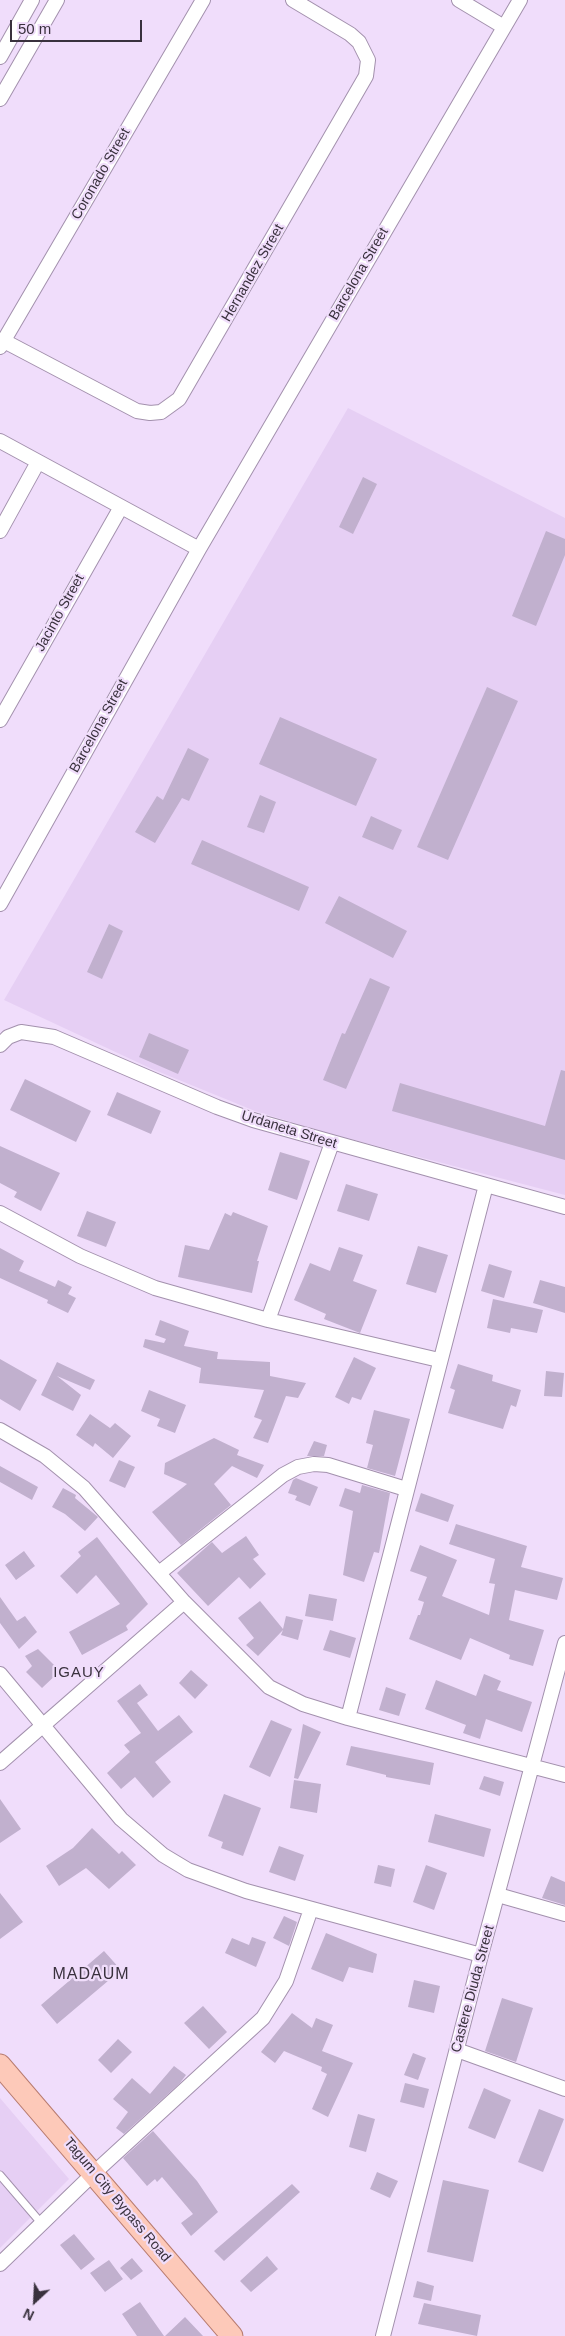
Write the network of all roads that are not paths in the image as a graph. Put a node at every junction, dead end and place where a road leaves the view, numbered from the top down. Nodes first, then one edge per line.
1 (32, 0) edge
2 (57, 0) edge
3 (203, 0) edge
4 (292, 0) edge
5 (459, 0) edge
6 (520, 0) edge
7 (504, 27) junction
8 (0, 56) edge
9 (0, 99) edge
10 (2, 344) edge
11 (0, 441) edge
12 (38, 462) junction
13 (121, 507) junction
14 (0, 530) edge
15 (199, 549) junction
16 (0, 720) edge
17 (0, 904) edge
18 (0, 1045) edge
19 (332, 1144) junction
20 (486, 1185) junction
21 (565, 1207) edge
22 (0, 1212) edge
23 (268, 1320) junction
24 (439, 1360) junction
25 (0, 1430) edge
26 (406, 1489) junction
27 (159, 1573) junction
28 (184, 1602) junction
29 (565, 1643) edge
30 (0, 1674) edge
31 (348, 1718) junction
32 (43, 1726) junction
33 (0, 1763) edge
34 (532, 1765) junction
35 (565, 1775) edge
36 (498, 1895) junction
37 (311, 1909) junction
38 (565, 1914) edge
39 (481, 1955) junction
40 (457, 2050) junction
41 (0, 2065) edge
42 (565, 2089) edge
43 (94, 2173) junction
44 (0, 2175) edge
45 (42, 2224) junction
46 (0, 2264) edge
47 (232, 2336) edge
48 (383, 2336) edge

1 - 8 street
2 - 9 street
3 - 10 street, Coronado Street
4 - 10 street, Hernandez Street
5 - 7 street
6 - 7 street, Barcelona Street
7 - 15 street, Barcelona Street
11 - 12 street
12 - 13 street
12 - 14 street
13 - 15 street
13 - 16 street, Jacinto Street
15 - 17 street, Barcelona Street
18 - 19 street, Urdaneta Street
19 - 20 street, Urdaneta Street
19 - 23 street
20 - 21 street, Urdaneta Street
20 - 24 street
22 - 23 street
23 - 24 street
24 - 26 street
25 - 27 street
26 - 27 street
26 - 31 street
27 - 28 street
28 - 31 street
28 - 32 street
29 - 34 street, Castere Diuda Street
30 - 32 street
31 - 34 street
32 - 33 street
32 - 37 street
34 - 35 street
34 - 36 street, Castere Diuda Street
36 - 38 street
36 - 39 street, Castere Diuda Street
37 - 39 street
37 - 43 street
39 - 40 street, Castere Diuda Street
40 - 42 street
40 - 48 street, Castere Diuda Street
41 - 43 main road, Tagum City Bypass Road
43 - 45 street
43 - 47 main road, Tagum City Bypass Road
44 - 45 lane
45 - 46 street

